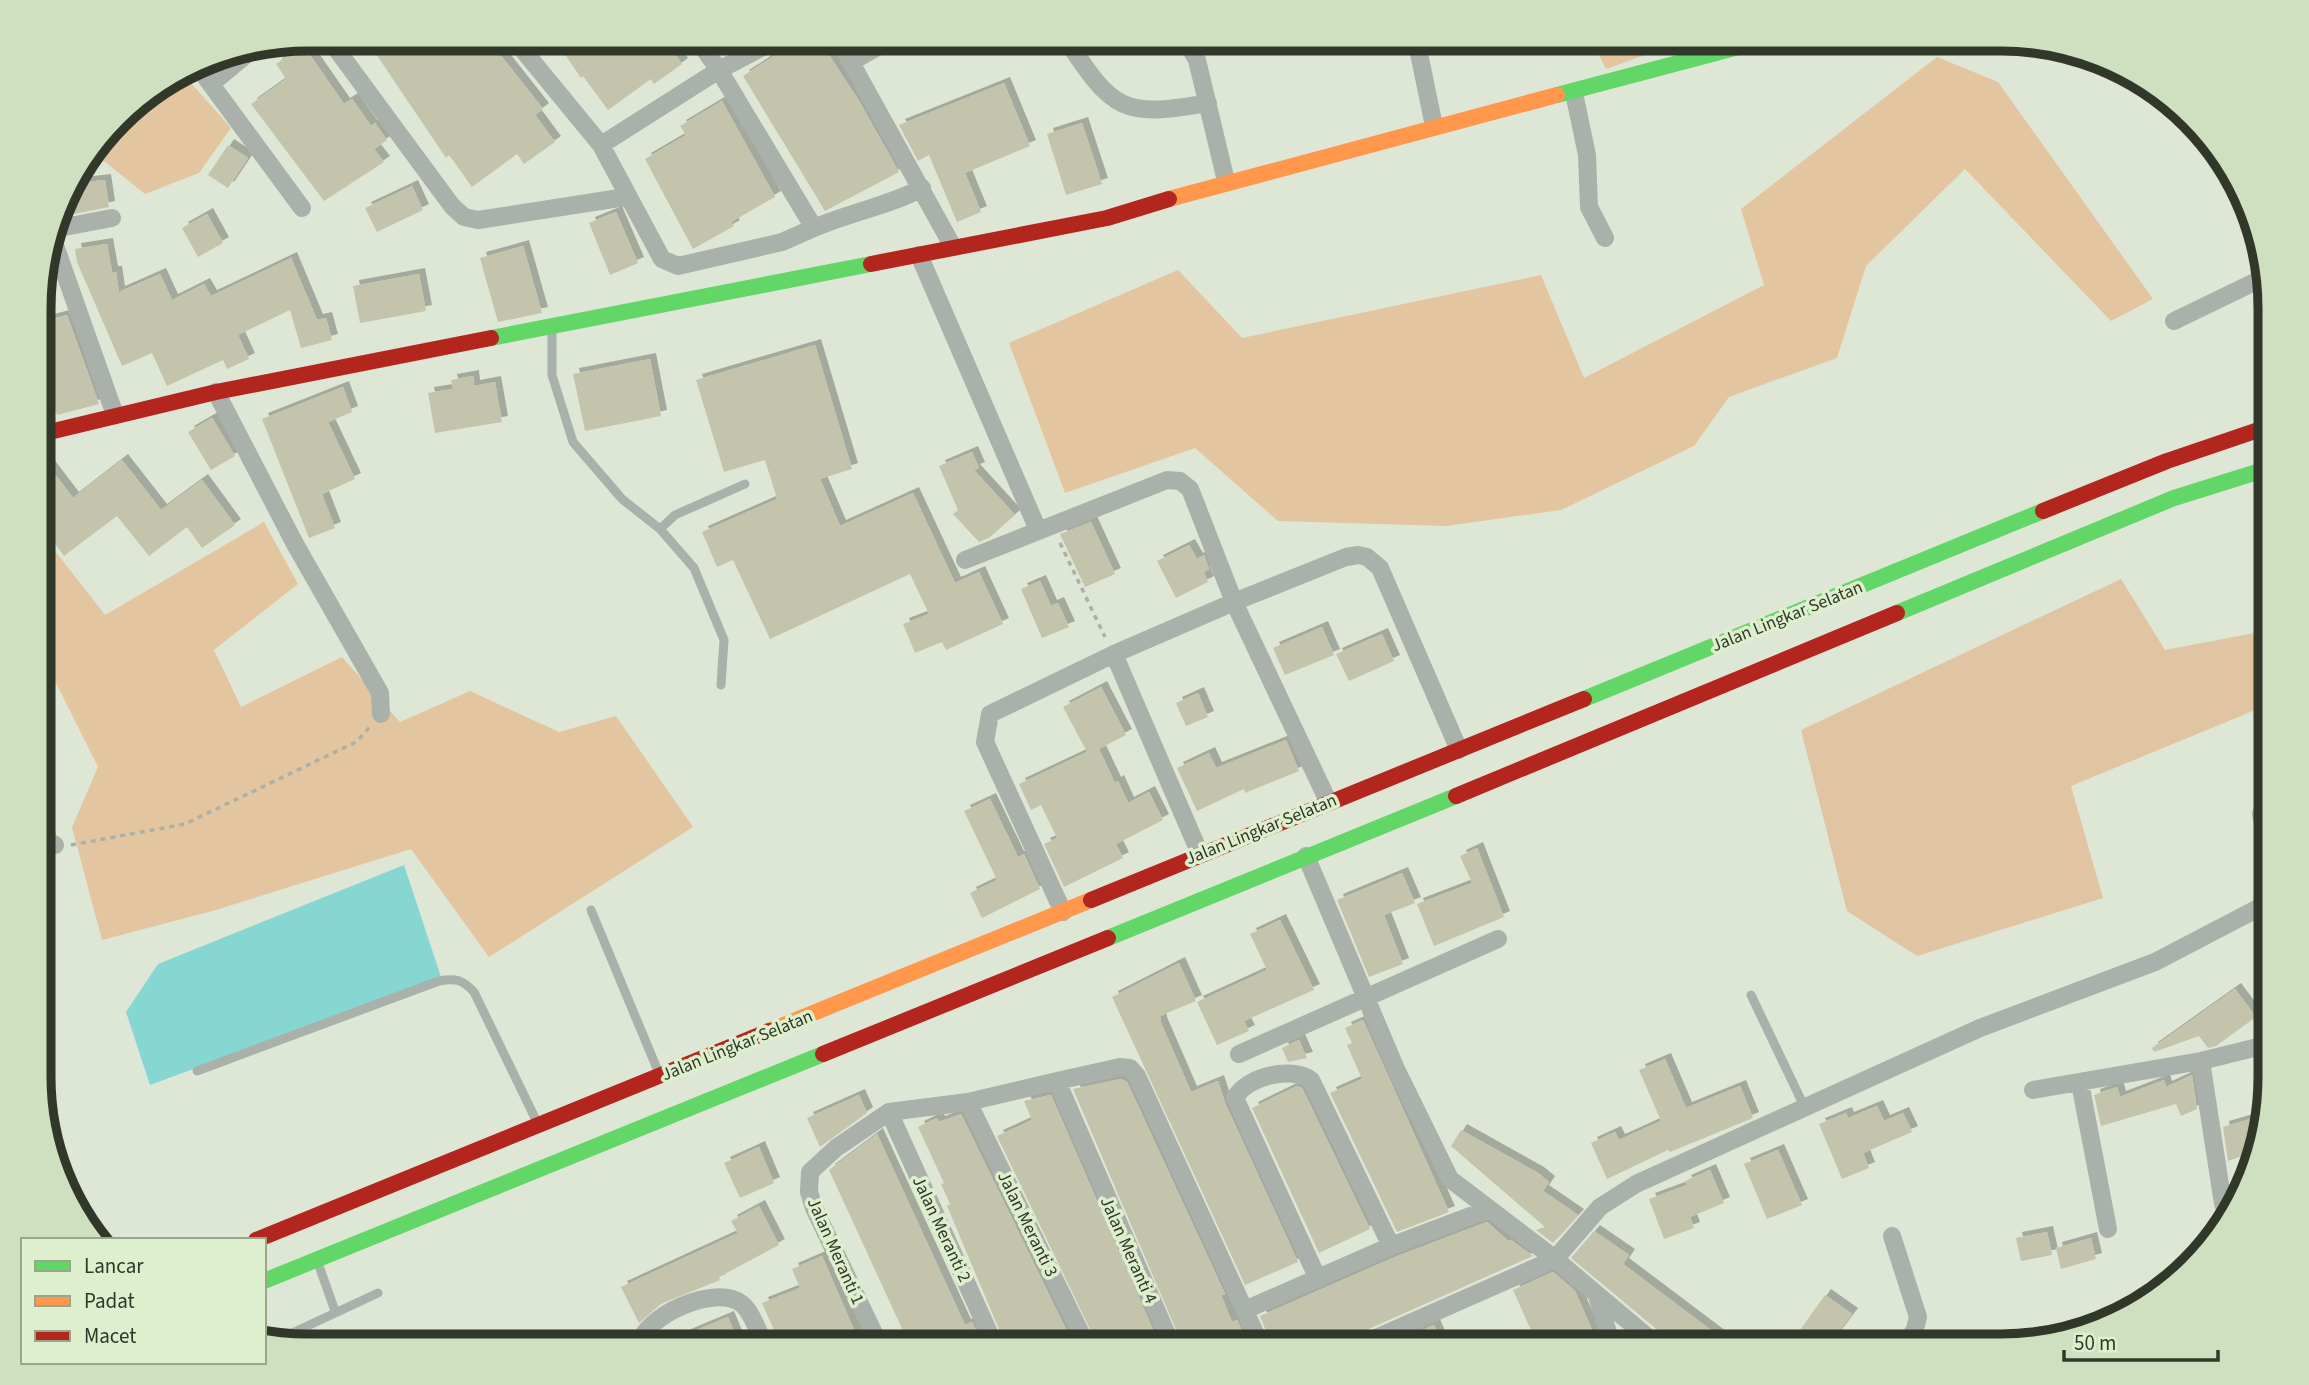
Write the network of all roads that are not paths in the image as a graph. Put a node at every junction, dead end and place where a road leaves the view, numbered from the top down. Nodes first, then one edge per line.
1 (339, 51) edge
2 (525, 51) edge
3 (706, 51) edge
4 (754, 51) edge
5 (845, 51) edge
6 (870, 51) edge
7 (1075, 51) edge
8 (1192, 51) edge
9 (1419, 51) edge
10 (1723, 51) edge
11 (241, 59) edge
12 (851, 62) junction
13 (719, 70) junction
14 (204, 72) edge
15 (212, 83) junction
16 (1574, 93) junction
17 (1208, 103) junction
18 (1434, 126) junction
19 (601, 145) junction
20 (1226, 181) junction
21 (922, 188) junction
22 (626, 197) junction
23 (302, 208) dead end
24 (112, 218) dead end
25 (63, 227) edge
26 (814, 228) junction
27 (1605, 238) dead end
28 (953, 247) junction
29 (57, 251) edge
30 (919, 255) junction
31 (2257, 281) edge
32 (2174, 321) dead end
33 (552, 326) junction
34 (216, 392) junction
35 (115, 415) junction
36 (2258, 430) edge
37 (51, 431) edge
38 (2258, 471) edge
39 (746, 484) dead end
40 (1045, 528) junction
41 (660, 529) junction
42 (965, 560) dead end
43 (1234, 602) junction
44 (1114, 654) junction
45 (721, 685) dead end
46 (381, 714) dead end
47 (1459, 750) junction
48 (1400, 796) junction
49 (1328, 801) junction
50 (51, 842) edge
51 (55, 845) road end
52 (1200, 854) junction
53 (1306, 856) junction
54 (2258, 909) edge
55 (590, 910) dead end
56 (1063, 912) junction
57 (1498, 939) dead end
58 (1751, 995) dead end
59 (1365, 996) junction
60 (2258, 1047) edge
61 (1239, 1054) dead end
62 (2201, 1061) junction
63 (197, 1071) dead end
64 (660, 1076) junction
65 (1057, 1081) junction
66 (2080, 1083) junction
67 (2033, 1090) dead end
68 (968, 1102) junction
69 (1804, 1106) junction
70 (889, 1112) junction
71 (539, 1125) junction
72 (481, 1171) junction
73 (2223, 1203) dead end
74 (1489, 1209) junction
75 (2108, 1229) dead end
76 (1892, 1236) dead end
77 (263, 1238) edge
78 (1391, 1246) junction
79 (1555, 1259) junction
80 (317, 1260) junction
81 (1318, 1279) junction
82 (266, 1280) edge
83 (378, 1293) dead end
84 (1597, 1295) junction
85 (1245, 1310) junction
86 (335, 1311) junction
87 (289, 1334) edge
88 (644, 1334) edge
89 (759, 1334) edge
90 (874, 1334) edge
91 (990, 1334) edge
92 (1081, 1334) edge
93 (1167, 1334) edge
94 (1256, 1334) edge
95 (1385, 1334) edge
96 (1608, 1334) edge
97 (1644, 1334) edge
98 (1912, 1334) edge

1 - 22 street
2 - 19 street
3 - 13 street
4 - 13 street
5 - 12 street
6 - 12 street
7 - 17 street
8 - 17 street
9 - 18 street
10 - 16 main road
11 - 15 street
12 - 21 street
13 - 19 street
13 - 26 street
14 - 15 street
15 - 23 street
16 - 18 main road
16 - 27 street
17 - 20 street
18 - 20 main road
19 - 22 street
20 - 28 main road
21 - 26 street
21 - 28 street
22 - 26 street
24 - 25 street
28 - 30 main road
29 - 35 street
30 - 33 main road
30 - 40 street
31 - 32 street
33 - 34 main road
33 - 41 lane
34 - 35 main road
34 - 46 street
35 - 37 main road
36 - 47 main road, Jalan Lingkar Selatan
38 - 48 main road, Jalan Lingkar Selatan
39 - 41 lane
40 - 42 street
40 - 43 street
41 - 45 lane
43 - 44 street
43 - 47 street
43 - 49 street
44 - 52 street
44 - 56 street
47 - 48 main road, Jalan Lingkar Selatan
48 - 49 main road, Jalan Lingkar Selatan
48 - 53 main road, Jalan Lingkar Selatan
49 - 52 main road, Jalan Lingkar Selatan
50 - 51 street
52 - 56 main road, Jalan Lingkar Selatan
53 - 59 street
53 - 72 main road, Jalan Lingkar Selatan
54 - 69 street
55 - 64 lane
56 - 64 main road, Jalan Lingkar Selatan
57 - 59 street
58 - 69 lane
59 - 61 street
59 - 74 street
60 - 62 street
62 - 66 street
62 - 73 street
63 - 71 lane
64 - 71 main road, Jalan Lingkar Selatan
65 - 68 street, Jalan Meranti 1
65 - 85 street, Jalan Meranti 1
65 - 93 street, Jalan Meranti 4
66 - 67 street
66 - 75 street
68 - 70 street, Jalan Meranti 1
68 - 92 street, Jalan Meranti 3
69 - 79 street
70 - 90 street, Jalan Meranti 1
70 - 91 street, Jalan Meranti 2
71 - 72 main road, Jalan Lingkar Selatan
72 - 77 main road, Jalan Lingkar Selatan
72 - 80 main road, Jalan Lingkar Selatan
74 - 78 street
74 - 79 street
76 - 98 street
78 - 81 street
78 - 81 street
79 - 84 street
79 - 95 street
80 - 82 main road, Jalan Lingkar Selatan
80 - 86 lane
81 - 85 street
83 - 86 lane
84 - 96 street
84 - 97 street
85 - 94 street, Jalan Meranti 1
86 - 87 lane
88 - 89 street

